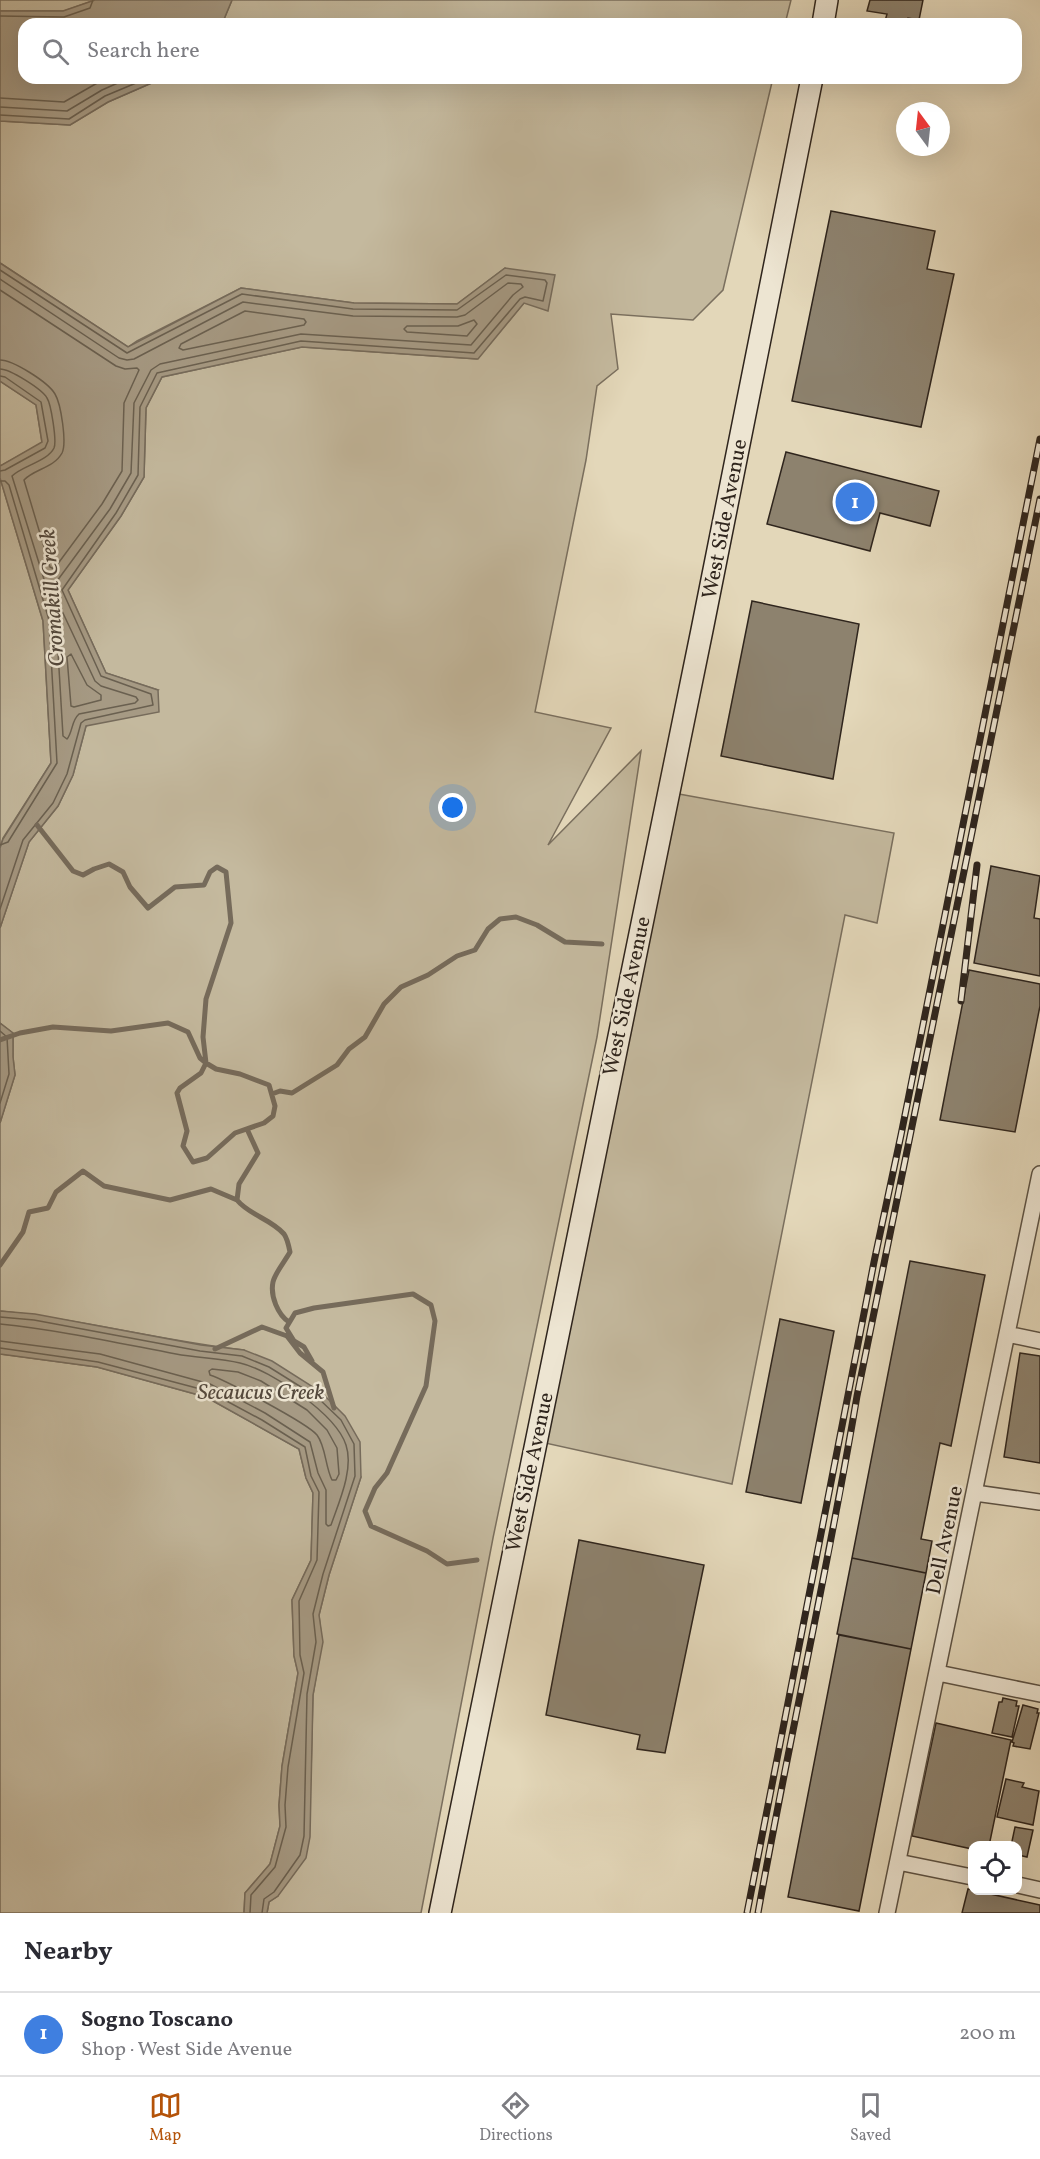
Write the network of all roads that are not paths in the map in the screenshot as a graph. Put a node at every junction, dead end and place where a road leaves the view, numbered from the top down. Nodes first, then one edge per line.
1 (827, 0) edge
2 (823, 18) edge
3 (811, 84) edge
4 (1040, 1174) edge
5 (1007, 1334) junction
6 (1040, 1341) edge
7 (975, 1493) junction
8 (1040, 1502) edge
9 (938, 1673) junction
10 (1040, 1694) edge
11 (898, 1862) junction
12 (968, 1875) edge
13 (1022, 1886) edge
14 (1040, 1890) edge
15 (440, 1913) edge
16 (887, 1913) edge

1 - 2 street
3 - 15 street, West Side Avenue
4 - 5 street, Dell Avenue
5 - 6 street
5 - 7 street, Dell Avenue
7 - 8 street
7 - 9 street, Dell Avenue
9 - 10 street
9 - 11 street, Dell Avenue
11 - 12 street
11 - 16 street, Dell Avenue
13 - 14 street

